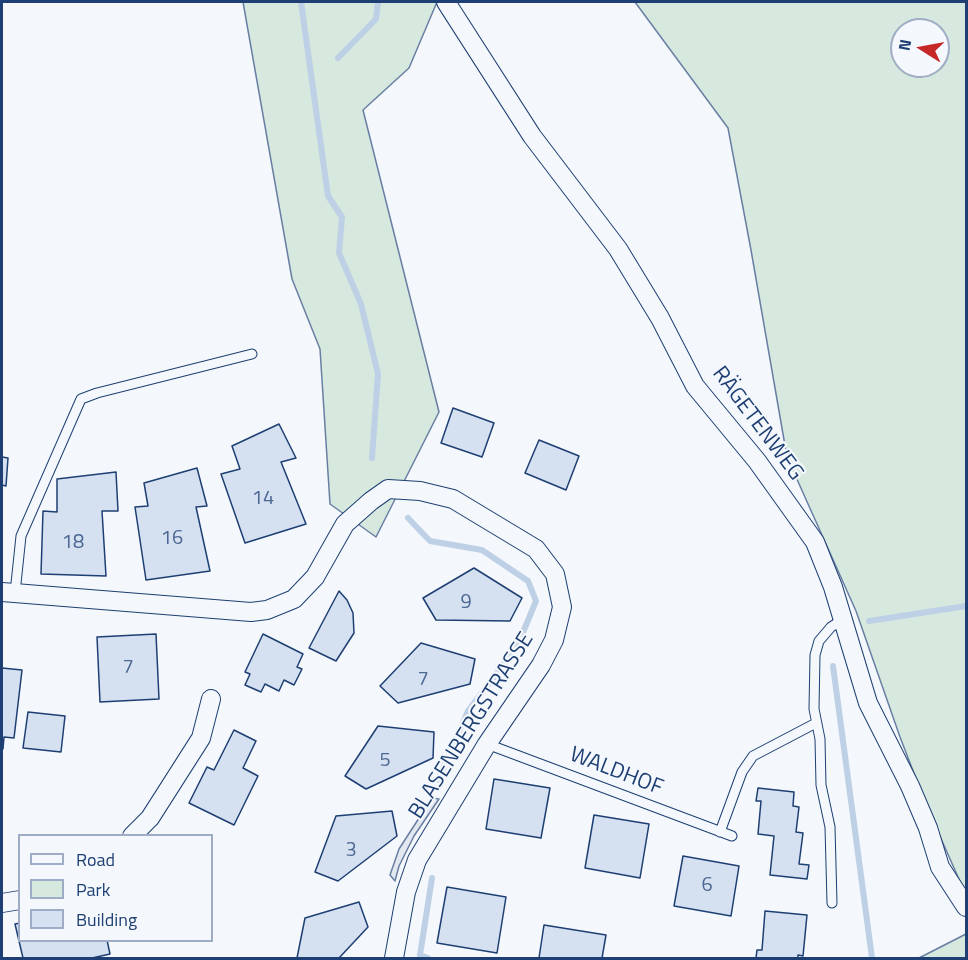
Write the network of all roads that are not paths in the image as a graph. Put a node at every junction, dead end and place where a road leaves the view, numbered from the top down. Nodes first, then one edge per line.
1 (446, 2) edge
2 (252, 354) dead end
3 (8, 593) edge
4 (842, 620) junction
5 (211, 699) dead end
6 (816, 723) junction
7 (487, 744) junction
8 (720, 832) junction
9 (134, 834) edge
10 (732, 836) dead end
11 (18, 900) edge
12 (2, 903) edge
13 (832, 903) dead end
14 (966, 907) edge
15 (394, 958) edge

1 - 4 street, RÄGETENWEG
2 - 3 lane
3 - 7 street, BLASENBERGSTRASSE
4 - 6 lane
4 - 14 street, RÄGETENWEG
5 - 9 street
6 - 8 lane
6 - 13 lane
7 - 8 lane, WALDHOF
7 - 15 street, BLASENBERGSTRASSE
8 - 10 lane, WALDHOF
11 - 12 street

